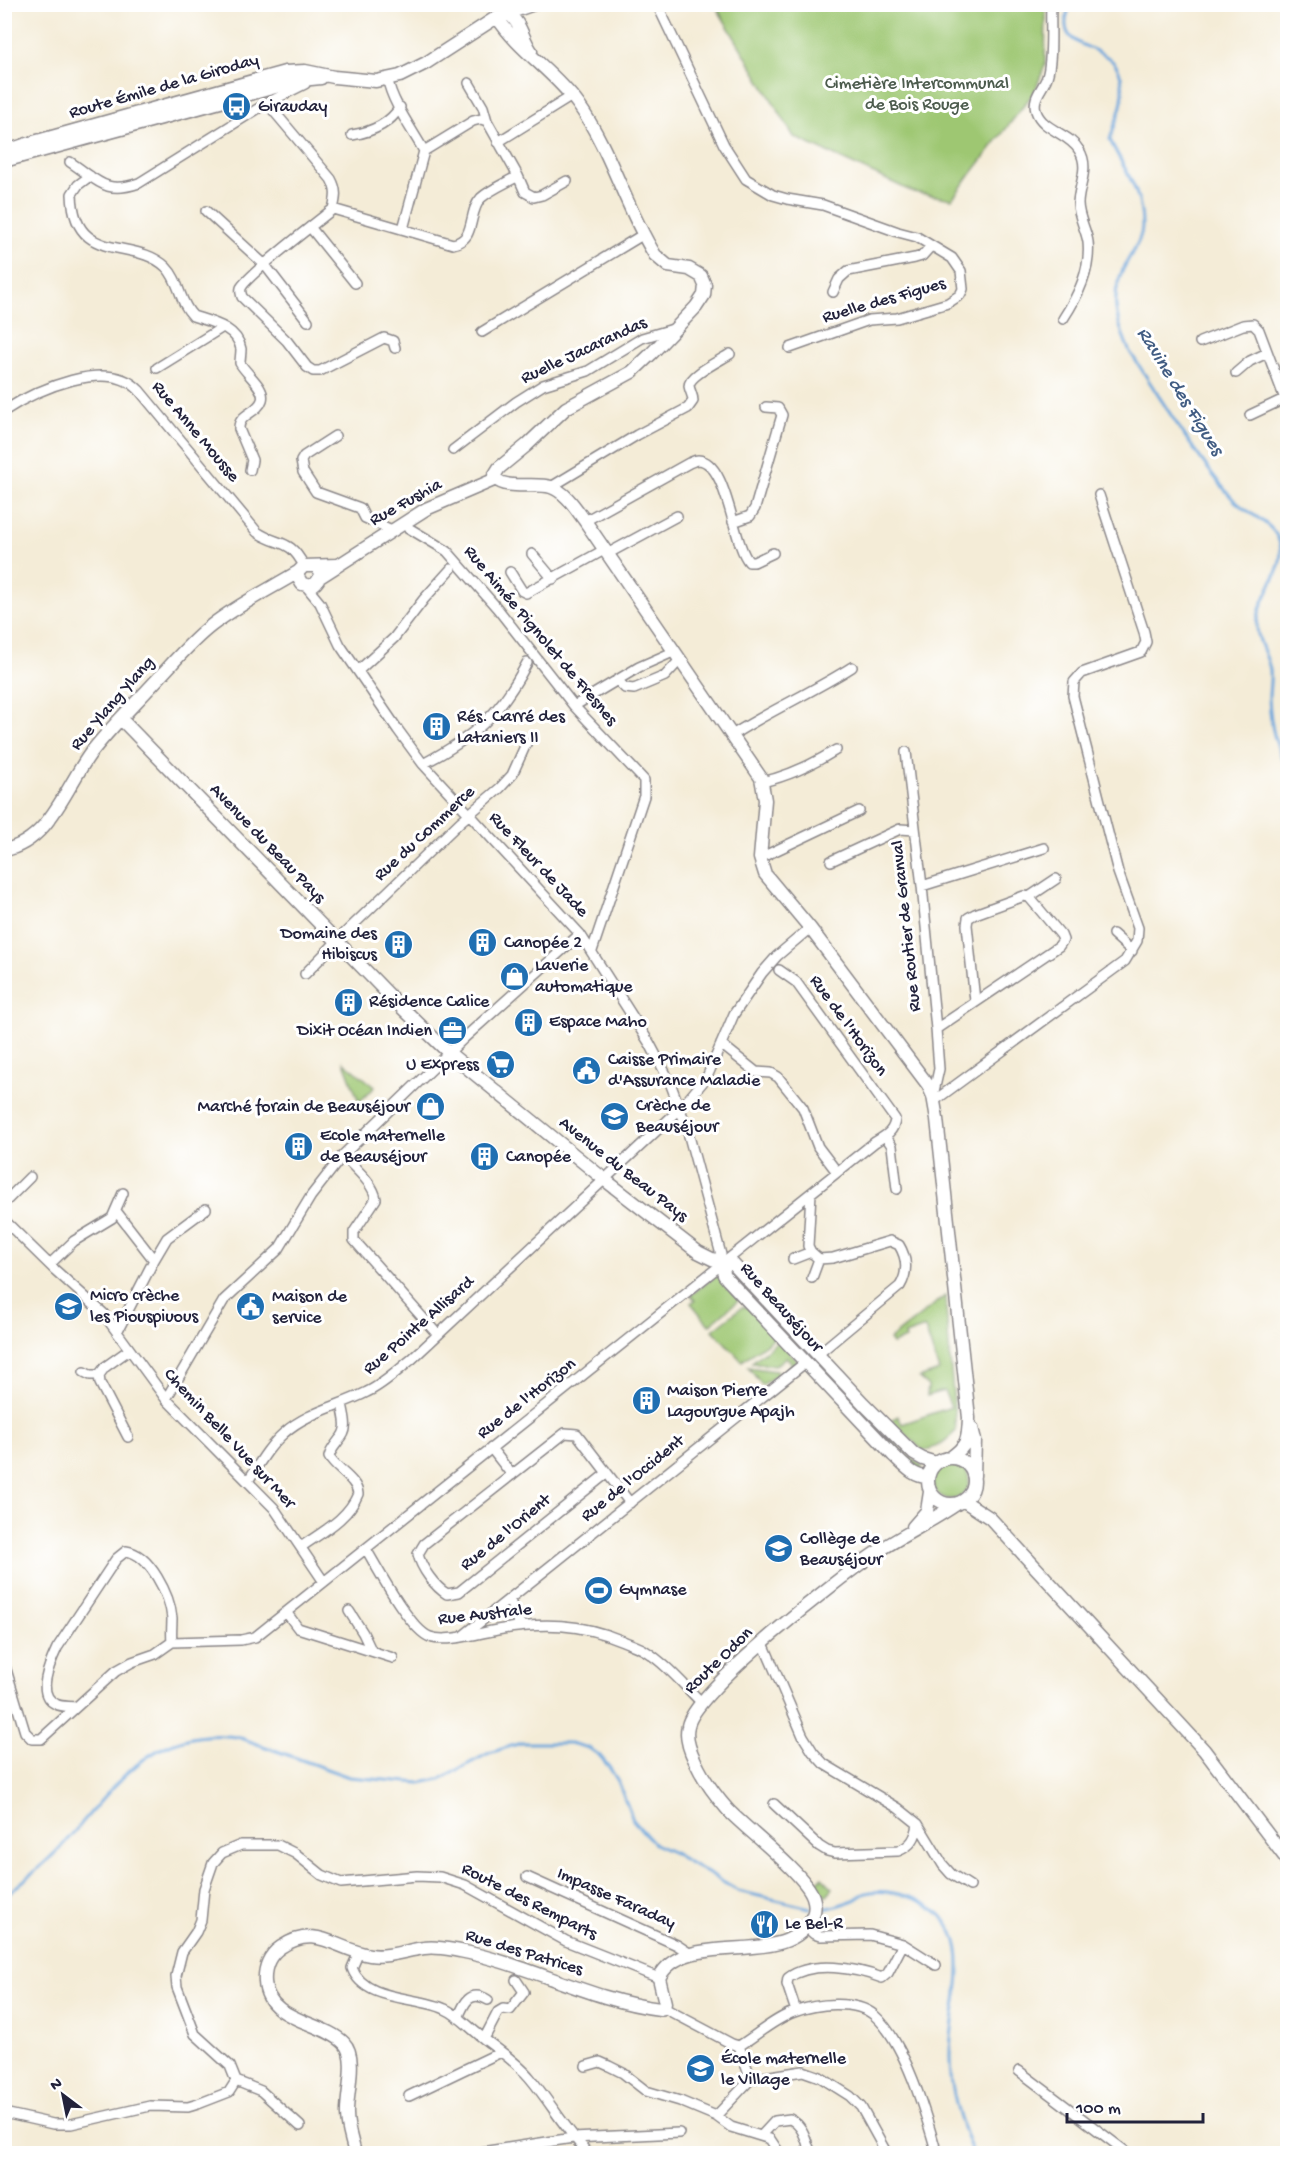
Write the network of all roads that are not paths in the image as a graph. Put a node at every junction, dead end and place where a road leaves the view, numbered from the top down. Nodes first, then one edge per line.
1 (657, 4) edge
2 (1051, 4) edge
3 (534, 5) edge
4 (502, 15) junction
5 (520, 27) junction
6 (540, 64) junction
7 (334, 77) junction
8 (319, 78) junction
9 (388, 80) junction
10 (469, 83) dead end
11 (572, 96) junction
12 (267, 103) junction
13 (400, 107) junction
14 (487, 121) junction
15 (352, 135) dead end
16 (498, 142) junction
17 (424, 151) junction
18 (4, 152) edge
19 (4, 160) edge
20 (70, 162) dead end
21 (90, 176) junction
22 (518, 176) junction
23 (567, 181) dead end
24 (333, 209) junction
25 (206, 211) dead end
26 (310, 227) junction
27 (403, 228) junction
28 (644, 234) junction
29 (932, 246) junction
30 (264, 265) junction
31 (355, 283) dead end
32 (833, 292) dead end
33 (1064, 319) dead end
34 (308, 321) dead end
35 (223, 327) junction
36 (673, 329) junction
37 (482, 332) dead end
38 (1200, 342) dead end
39 (396, 348) dead end
40 (790, 348) dead end
41 (1267, 353) junction
42 (730, 354) dead end
43 (157, 368) dead end
44 (1236, 373) dead end
45 (1286, 403) edge
46 (766, 407) dead end
47 (4, 411) edge
48 (1250, 415) dead end
49 (335, 436) dead end
50 (453, 450) dead end
51 (250, 470) dead end
52 (496, 479) junction
53 (551, 487) junction
54 (1099, 495) dead end
55 (677, 516) dead end
56 (585, 521) junction
57 (733, 522) junction
58 (397, 527) junction
59 (606, 552) junction
60 (773, 553) dead end
61 (532, 554) dead end
62 (451, 569) dead end
63 (510, 572) dead end
64 (309, 576) junction
65 (553, 579) junction
66 (676, 656) junction
67 (527, 663) dead end
68 (852, 667) dead end
69 (358, 671) junction
70 (617, 680) junction
71 (574, 706) junction
72 (121, 719) junction
73 (732, 735) junction
74 (526, 744) dead end
75 (836, 750) dead end
76 (906, 752) dead end
77 (423, 764) junction
78 (762, 782) junction
79 (859, 811) dead end
80 (469, 814) junction
81 (915, 830) junction
82 (1044, 848) dead end
83 (4, 850) edge
84 (760, 858) junction
85 (831, 861) dead end
86 (1056, 879) dead end
87 (922, 886) junction
88 (1029, 897) junction
89 (810, 928) junction
90 (580, 934) junction
91 (1113, 934) dead end
92 (337, 941) junction
93 (592, 951) junction
94 (1132, 951) junction
95 (779, 970) dead end
96 (305, 974) dead end
97 (975, 1001) junction
98 (936, 1029) junction
99 (721, 1044) junction
100 (449, 1053) junction
101 (933, 1099) junction
102 (681, 1108) junction
103 (886, 1137) junction
104 (344, 1155) junction
105 (837, 1172) junction
106 (30, 1177) dead end
107 (605, 1180) junction
108 (897, 1189) dead end
109 (123, 1193) dead end
110 (811, 1193) junction
111 (4, 1203) edge
112 (206, 1209) dead end
113 (116, 1211) junction
114 (4, 1220) edge
115 (815, 1255) junction
116 (792, 1259) dead end
117 (154, 1260) junction
118 (723, 1262) junction
119 (50, 1264) junction
120 (812, 1278) dead end
121 (117, 1332) junction
122 (438, 1335) junction
123 (129, 1350) junction
124 (817, 1354) junction
125 (806, 1362) junction
126 (84, 1372) dead end
127 (99, 1375) junction
128 (166, 1399) junction
129 (342, 1403) junction
130 (969, 1418) junction
131 (128, 1437) dead end
132 (491, 1448) junction
133 (950, 1458) junction
134 (936, 1463) junction
135 (607, 1473) junction
136 (512, 1475) junction
137 (928, 1477) junction
138 (974, 1480) junction
139 (248, 1481) junction
140 (930, 1492) junction
141 (961, 1502) junction
142 (630, 1503) junction
143 (990, 1518) junction
144 (906, 1534) junction
145 (301, 1547) junction
146 (366, 1549) junction
147 (324, 1582) junction
148 (510, 1599) junction
149 (349, 1611) dead end
150 (286, 1612) junction
151 (522, 1626) junction
152 (464, 1635) junction
153 (172, 1642) junction
154 (763, 1643) junction
155 (371, 1650) junction
156 (393, 1658) dead end
157 (4, 1663) edge
158 (701, 1702) junction
159 (75, 1707) junction
160 (774, 1804) dead end
161 (918, 1824) junction
162 (1287, 1861) edge
163 (527, 1876) dead end
164 (970, 1886) dead end
165 (806, 1927) junction
166 (903, 1944) junction
167 (359, 1952) junction
168 (689, 1953) junction
169 (936, 1965) dead end
170 (659, 1978) junction
171 (516, 1980) dead end
172 (488, 2000) dead end
173 (664, 2008) junction
174 (796, 2011) junction
175 (458, 2018) junction
176 (484, 2039) junction
177 (738, 2046) junction
178 (501, 2052) junction
179 (586, 2066) dead end
180 (1019, 2071) dead end
181 (751, 2079) junction
182 (236, 2081) junction
183 (409, 2096) dead end
184 (4, 2113) edge
185 (716, 2116) junction
186 (300, 2126) dead end
187 (679, 2133) dead end
188 (762, 2135) junction
189 (573, 2138) junction
190 (355, 2154) edge
191 (468, 2154) edge
192 (589, 2154) edge
193 (780, 2154) edge
194 (811, 2154) edge
195 (887, 2154) edge
196 (937, 2154) edge
197 (1129, 2154) edge

1 - 29 street
2 - 33 street
3 - 4 street, Route Émile de la Giroday
3 - 5 street
4 - 5 street
4 - 6 street
4 - 9 street, Route Émile de la Giroday
5 - 6 street
6 - 11 street
7 - 8 street, Route Émile de la Giroday
7 - 9 street, Route Émile de la Giroday
7 - 18 street, Route Émile de la Giroday
8 - 12 street, Route Émile de la Giroday
8 - 19 street, Route Émile de la Giroday
9 - 13 street
10 - 14 street
11 - 16 street
11 - 28 street
12 - 21 street, Route Émile de la Giroday
12 - 24 street
13 - 15 street
13 - 17 street
14 - 16 street
14 - 17 street
16 - 22 street
17 - 27 street
20 - 21 street, Route Émile de la Giroday
21 - 35 street
22 - 23 street
22 - 27 street
24 - 26 street
24 - 27 street
25 - 30 street
26 - 30 street
26 - 31 street
28 - 36 street
28 - 37 street
29 - 32 street
29 - 40 street, Ruelle des Figues
30 - 34 street
30 - 39 street
35 - 43 street
35 - 51 street
36 - 50 street, Ruelle Jacarandas
36 - 52 street
38 - 41 street
41 - 44 street
41 - 45 street
42 - 53 street
45 - 48 street
46 - 57 street
47 - 64 street, Rue Anne Mousse
49 - 58 street, Rue Aimée Pignolet de Fresnes
52 - 53 street
52 - 58 street, Rue Fushia
53 - 56 street, Rue Routier de Granval
54 - 94 street
55 - 59 street
56 - 57 street
56 - 59 street, Rue Routier de Granval
57 - 60 street
58 - 64 street, Rue Fushia
58 - 71 street, Rue Aimée Pignolet de Fresnes
59 - 65 street
59 - 66 street, Rue Routier de Granval
61 - 65 street
62 - 69 street
63 - 65 street
64 - 69 street, Rue Fleur de Jade
64 - 72 street, Rue Ylang Ylang
66 - 70 street
66 - 70 street
66 - 73 street, Rue Routier de Granval
67 - 77 street
68 - 73 street
69 - 77 street, Rue Fleur de Jade
70 - 71 street
71 - 93 street, Rue Aimée Pignolet de Fresnes
72 - 83 street, Rue Ylang Ylang
72 - 92 street, Avenue du Beau Pays
73 - 78 street, Rue Routier de Granval
74 - 80 street, Rue du Commerce
75 - 78 street
76 - 81 street, Rue Routier de Granval
77 - 80 street, Rue Fleur de Jade
78 - 84 street, Rue Routier de Granval
79 - 84 street
80 - 90 street, Rue Fleur de Jade
80 - 92 street, Rue du Commerce
81 - 85 street
81 - 87 street, Rue Routier de Granval
82 - 87 street
84 - 89 street, Rue Routier de Granval
86 - 88 street
87 - 98 street, Rue Routier de Granval
88 - 97 street
88 - 97 street
89 - 99 street, Rue Pointe Allisard
89 - 101 street, Rue Routier de Granval
90 - 93 street, Rue Fleur de Jade
90 - 100 street
91 - 94 street
92 - 96 street, Rue du Commerce
92 - 100 street, Avenue du Beau Pays
93 - 102 street, Rue Fleur de Jade
94 - 101 street
95 - 103 street, Rue de l'Horizon
97 - 98 street
98 - 101 street, Rue Routier de Granval
99 - 102 street, Rue Pointe Allisard
99 - 105 street
100 - 104 street
100 - 107 street, Avenue du Beau Pays
101 - 130 street, Rue Routier de Granval
102 - 107 street, Rue Pointe Allisard
102 - 118 street, Rue Fleur de Jade
103 - 105 street, Rue de l'Horizon
103 - 108 street, Rue de l'Horizon
104 - 122 street
104 - 128 street
105 - 110 street, Rue de l'Horizon
106 - 111 street
107 - 118 street, Avenue du Beau Pays
107 - 122 street, Rue Pointe Allisard
109 - 113 street
110 - 115 street
110 - 118 street, Rue de l'Horizon
112 - 117 street
113 - 117 street
113 - 119 street
114 - 119 street, Chemin Belle Vue sur Mer
115 - 116 street
115 - 120 street
115 - 124 street
117 - 121 street
118 - 124 street, Rue Beauséjour
118 - 125 street, Rue Beauséjour
118 - 132 street, Rue de l'Horizon
119 - 121 street, Chemin Belle Vue sur Mer
121 - 123 street, Chemin Belle Vue sur Mer
122 - 129 street, Rue Pointe Allisard
123 - 127 street
123 - 128 street, Chemin Belle Vue sur Mer
124 - 134 street, Rue Beauséjour
125 - 137 street, Rue Beauséjour
125 - 142 street, Rue de l'Occident
126 - 127 street
127 - 131 street
128 - 139 street, Chemin Belle Vue sur Mer
129 - 139 street, Rue Pointe Allisard
129 - 145 street
130 - 133 street
130 - 138 street
132 - 136 street
132 - 146 street, Rue de l'Horizon
133 - 134 street
133 - 138 street
134 - 137 street
135 - 136 street, Rue de l'Orient
135 - 136 street, Rue de l'Orient
135 - 142 street, Rue de l'Orient
137 - 140 street
138 - 141 street
138 - 143 street
139 - 145 street, Chemin Belle Vue sur Mer
140 - 141 street
140 - 144 street, Route Odon
141 - 143 street
141 - 144 street, Route Odon
142 - 148 street, Rue de l'Occident
143 - 162 street
144 - 154 street, Route Odon
145 - 147 street, Chemin Belle Vue sur Mer
146 - 147 street, Rue de l'Horizon
146 - 152 street, Rue Australe
147 - 150 street, Rue de l'Horizon
148 - 151 street
148 - 152 street, Rue de l'Occident
149 - 155 street
150 - 153 street, Rue de l'Horizon
150 - 155 street
151 - 152 street, Rue Australe
151 - 158 street, Rue Australe
153 - 159 street, Rue de l'Horizon
153 - 159 street
154 - 158 street, Route Odon
154 - 161 street
155 - 156 street
157 - 159 street, Rue de l'Horizon
158 - 165 street, Route Odon
160 - 161 street
161 - 164 street
163 - 168 street, Impasse Faraday
165 - 166 street
165 - 168 street
166 - 169 street
166 - 174 street
167 - 173 street, Rue des Patrices
167 - 175 street
167 - 190 street, Rue des Patrices
168 - 170 street
170 - 173 street
170 - 182 street, Route des Remparts
171 - 176 street
172 - 175 street
173 - 177 street
174 - 177 street
174 - 196 street
175 - 176 street
176 - 178 street
177 - 181 street
178 - 183 street
178 - 189 street
179 - 185 street
180 - 197 street
181 - 185 street
181 - 195 street
182 - 184 street
182 - 186 street
185 - 188 street
187 - 189 street
188 - 193 street
188 - 194 street
189 - 191 street
189 - 192 street

